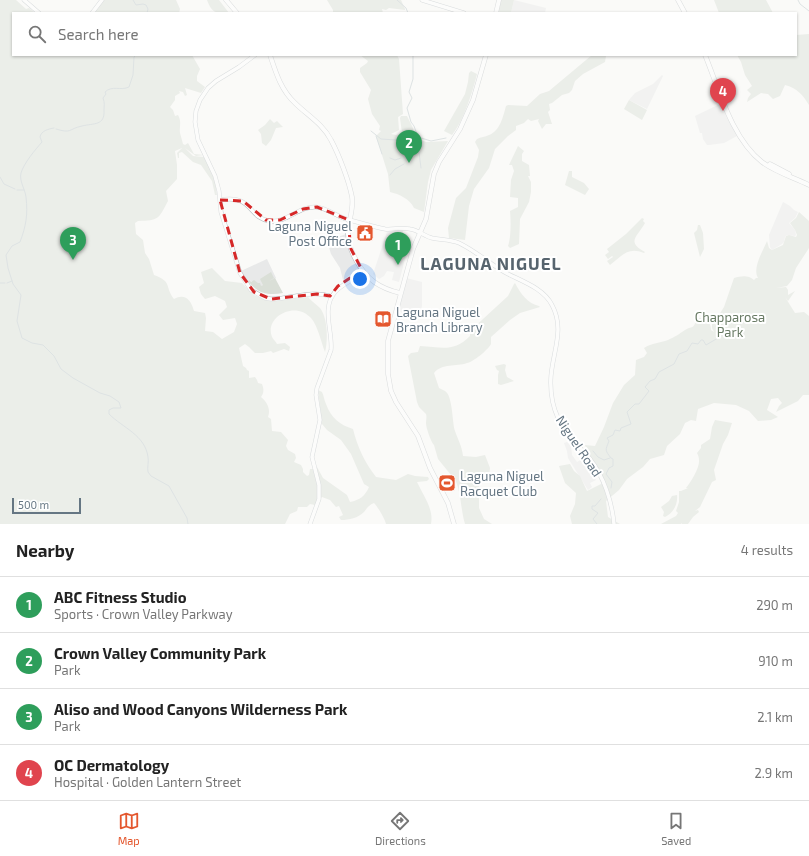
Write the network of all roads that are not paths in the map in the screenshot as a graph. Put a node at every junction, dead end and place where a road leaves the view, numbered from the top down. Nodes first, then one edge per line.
1 (24, 0) edge
2 (102, 0) edge
3 (225, 0) edge
4 (419, 0) edge
5 (422, 0) edge
6 (498, 0) edge
7 (680, 0) edge
8 (39, 12) edge
9 (93, 12) edge
10 (233, 12) edge
11 (236, 12) edge
12 (453, 12) edge
13 (461, 12) edge
14 (495, 12) edge
15 (686, 12) edge
16 (254, 56) edge
17 (271, 56) edge
18 (484, 56) edge
19 (706, 56) edge
20 (307, 112) junction
21 (337, 148) junction
22 (338, 156) junction
23 (343, 164) junction
24 (809, 184) edge
25 (220, 200) junction
26 (350, 220) junction
27 (419, 233) junction
28 (441, 240) junction
29 (352, 250) junction
30 (362, 270) junction
31 (506, 273) junction
32 (510, 277) junction
33 (517, 279) junction
34 (379, 285) junction
35 (400, 292) junction
36 (331, 296) junction
37 (327, 318) junction
38 (330, 327) junction
39 (329, 334) junction
40 (388, 341) junction
41 (385, 348) junction
42 (387, 356) junction
43 (326, 362) junction
44 (572, 440) junction
45 (310, 524) edge
46 (453, 524) edge
47 (613, 524) edge

1 - 8 main road
2 - 9 main road
3 - 10 main road
3 - 11 main road
4 - 12 main road
5 - 13 main road
6 - 14 main road
7 - 15 main road
16 - 25 main road
17 - 20 main road
18 - 27 main road
19 - 24 main road
20 - 21 main road
20 - 22 main road
21 - 22 main road
21 - 23 main road
22 - 23 main road
22 - 26 main road
23 - 26 main road
25 - 26 main road, Niguel Road
25 - 36 main road
26 - 27 main road, Niguel Road
26 - 29 main road
27 - 28 main road, Niguel Road
27 - 35 main road
28 - 31 main road, Niguel Road
28 - 32 main road, Niguel Road
29 - 30 main road
29 - 34 main road
30 - 34 main road
30 - 36 main road
31 - 32 main road
31 - 33 main road, Niguel Road
32 - 33 main road
32 - 44 main road, Niguel Road
33 - 44 main road, Niguel Road
34 - 35 main road
35 - 40 main road
35 - 41 main road
36 - 37 main road
36 - 38 main road
37 - 38 main road
37 - 39 main road
38 - 39 main road
38 - 43 main road
39 - 43 main road
40 - 41 main road
40 - 42 main road
41 - 42 main road
41 - 46 main road
42 - 46 main road
43 - 45 main road
44 - 47 main road, Niguel Road

